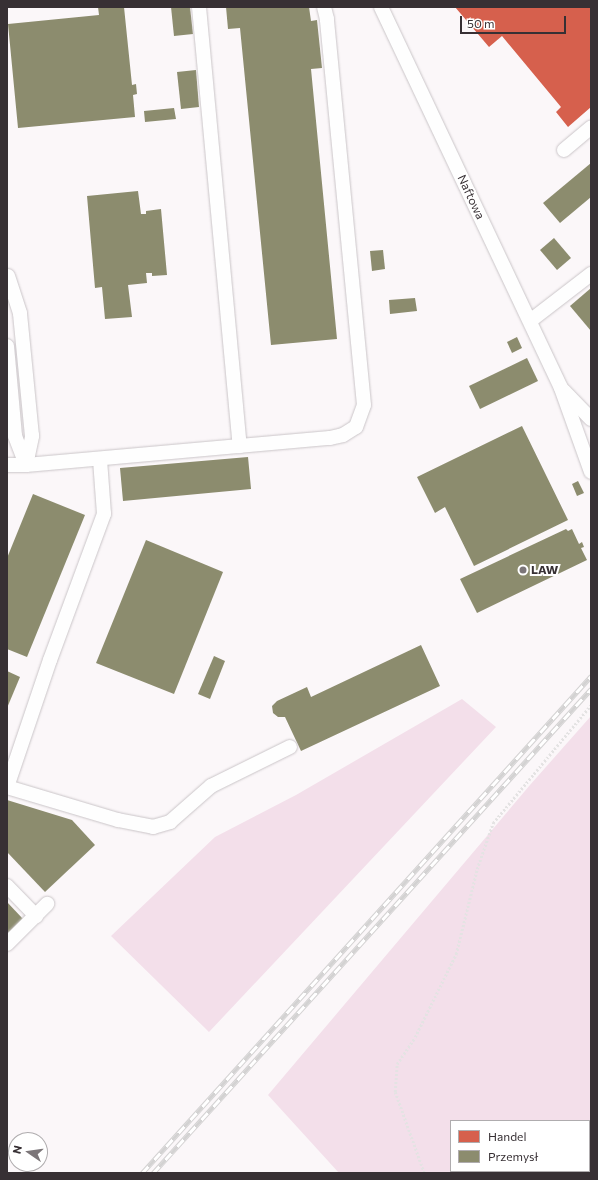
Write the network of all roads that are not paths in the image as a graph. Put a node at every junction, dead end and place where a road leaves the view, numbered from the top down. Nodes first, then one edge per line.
1 (199, 7) edge
2 (324, 7) edge
3 (381, 7) edge
4 (591, 127) edge
5 (564, 150) dead end
6 (591, 274) edge
7 (8, 276) edge
8 (530, 321) junction
9 (7, 346) edge
10 (561, 388) junction
11 (591, 419) edge
12 (240, 446) junction
13 (100, 459) junction
14 (7, 465) edge
15 (26, 465) junction
16 (591, 472) edge
17 (290, 747) dead end
18 (7, 787) edge
19 (7, 886) edge
20 (47, 904) dead end
21 (36, 916) junction
22 (7, 944) edge

1 - 12 street
2 - 12 street
3 - 8 street, Naftowa
4 - 5 street
6 - 8 street
7 - 15 street
8 - 10 street, Naftowa
9 - 15 street
10 - 11 street, Naftowa
10 - 16 street, Naftowa
12 - 13 street
13 - 15 street
13 - 18 street
14 - 15 street
17 - 18 street
19 - 21 street
20 - 21 street
21 - 22 street

